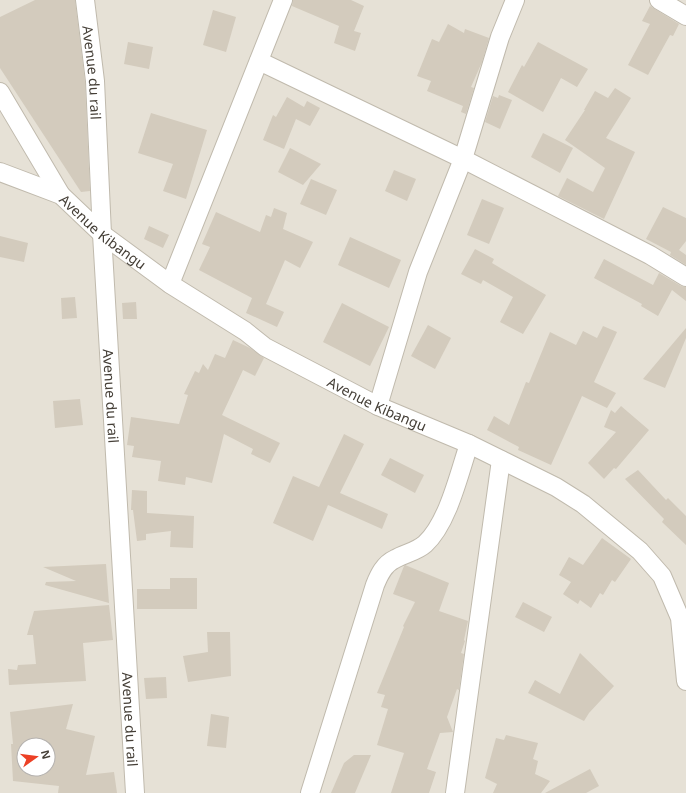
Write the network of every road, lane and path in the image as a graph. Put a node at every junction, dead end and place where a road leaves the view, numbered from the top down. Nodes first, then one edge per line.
1 (85, 0) edge
2 (283, 0) edge
3 (515, 0) edge
4 (659, 0) edge
5 (686, 16) edge
6 (259, 61) junction
7 (0, 92) edge
8 (463, 159) junction
9 (0, 172) edge
10 (61, 195) junction
11 (102, 234) junction
12 (686, 277) edge
13 (170, 284) junction
14 (378, 406) junction
15 (469, 444) junction
16 (501, 460) junction
17 (686, 681) edge
18 (135, 793) edge
19 (310, 793) edge
20 (455, 793) edge

1 - 11 street, Avenue du rail
2 - 6 street
3 - 8 street
4 - 5 street
6 - 8 street
6 - 13 street
7 - 10 street
8 - 12 street
8 - 14 street
9 - 10 street, Avenue Kibangu
10 - 11 street, Avenue Kibangu
11 - 13 street, Avenue Kibangu
11 - 18 street, Avenue du rail
13 - 14 street, Avenue Kibangu
14 - 15 street, Avenue Kibangu
15 - 16 street, Avenue Kibangu
15 - 19 street
16 - 17 street, Avenue Kibangu
16 - 20 street

